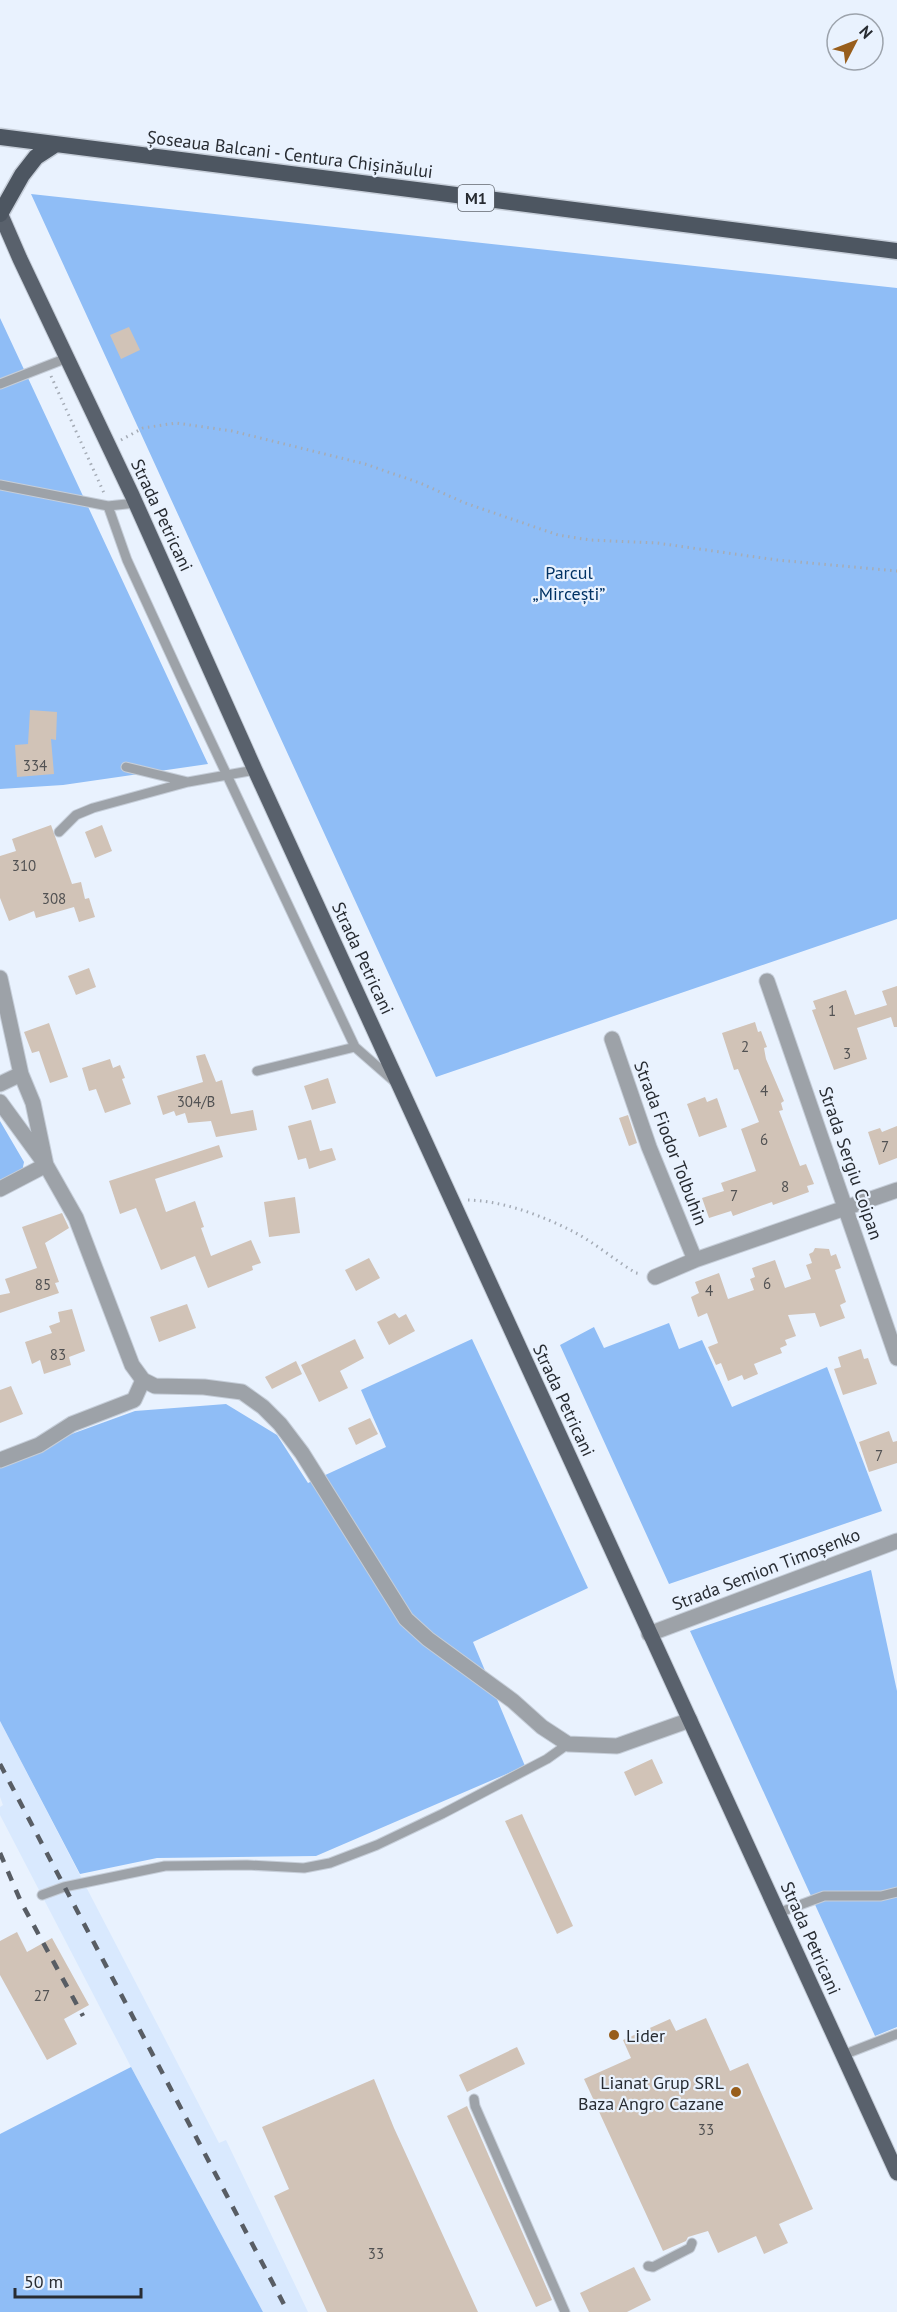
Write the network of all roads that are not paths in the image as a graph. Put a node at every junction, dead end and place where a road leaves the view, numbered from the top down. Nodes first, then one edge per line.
1 (0, 137) edge
2 (56, 144) junction
3 (0, 214) edge
4 (897, 251) edge
5 (67, 358) junction
6 (0, 384) edge
7 (0, 485) edge
8 (136, 503) junction
9 (108, 506) junction
10 (126, 766) dead end
11 (255, 770) junction
12 (228, 775) junction
13 (188, 782) junction
14 (59, 832) dead end
15 (0, 978) edge
16 (767, 981) dead end
17 (612, 1039) dead end
18 (355, 1047) junction
19 (257, 1071) dead end
20 (21, 1074) junction
21 (0, 1084) edge
22 (399, 1085) junction
23 (0, 1102) edge
24 (46, 1165) junction
25 (0, 1189) edge
26 (897, 1190) edge
27 (846, 1207) junction
28 (695, 1260) junction
29 (655, 1277) road end
30 (897, 1358) edge
31 (143, 1380) junction
32 (0, 1460) edge
33 (897, 1541) edge
34 (649, 1634) junction
35 (690, 1720) junction
36 (568, 1744) junction
37 (897, 1892) edge
38 (42, 1895) dead end
39 (778, 1913) junction
40 (897, 2034) edge
41 (843, 2055) junction
42 (474, 2098) dead end
43 (897, 2173) edge
44 (692, 2243) dead end
45 (648, 2266) dead end
46 (565, 2312) edge

1 - 2 highway, Șoseaua Balcani - Centura Chișinăului / M1
2 - 3 highway
2 - 4 highway, Șoseaua Balcani - Centura Chișinăului / M1
3 - 5 main road, Strada Petricani
5 - 6 lane
5 - 8 main road, Strada Petricani
7 - 9 lane
8 - 9 lane
8 - 11 main road, Strada Petricani
9 - 12 lane
10 - 13 lane
11 - 12 lane
11 - 22 main road, Strada Petricani
12 - 13 lane
12 - 18 lane
13 - 14 lane
15 - 20 street
16 - 27 street, Strada Sergiu Coipan
17 - 28 street, Strada Fiodor Tolbuhin
18 - 19 lane
18 - 22 lane
20 - 21 street
20 - 24 street
22 - 34 main road, Strada Petricani
23 - 24 street
24 - 25 street
24 - 31 street
26 - 27 street
27 - 28 street
27 - 30 street, Strada Sergiu Coipan
28 - 29 street
31 - 32 street
31 - 36 street
33 - 34 street, Strada Semion Timoșenko
34 - 35 main road, Strada Petricani
35 - 36 street
35 - 39 main road, Strada Petricani
36 - 38 lane
37 - 39 lane
39 - 41 main road, Strada Petricani
40 - 41 lane
41 - 43 main road, Strada Petricani
42 - 46 lane
44 - 45 lane

